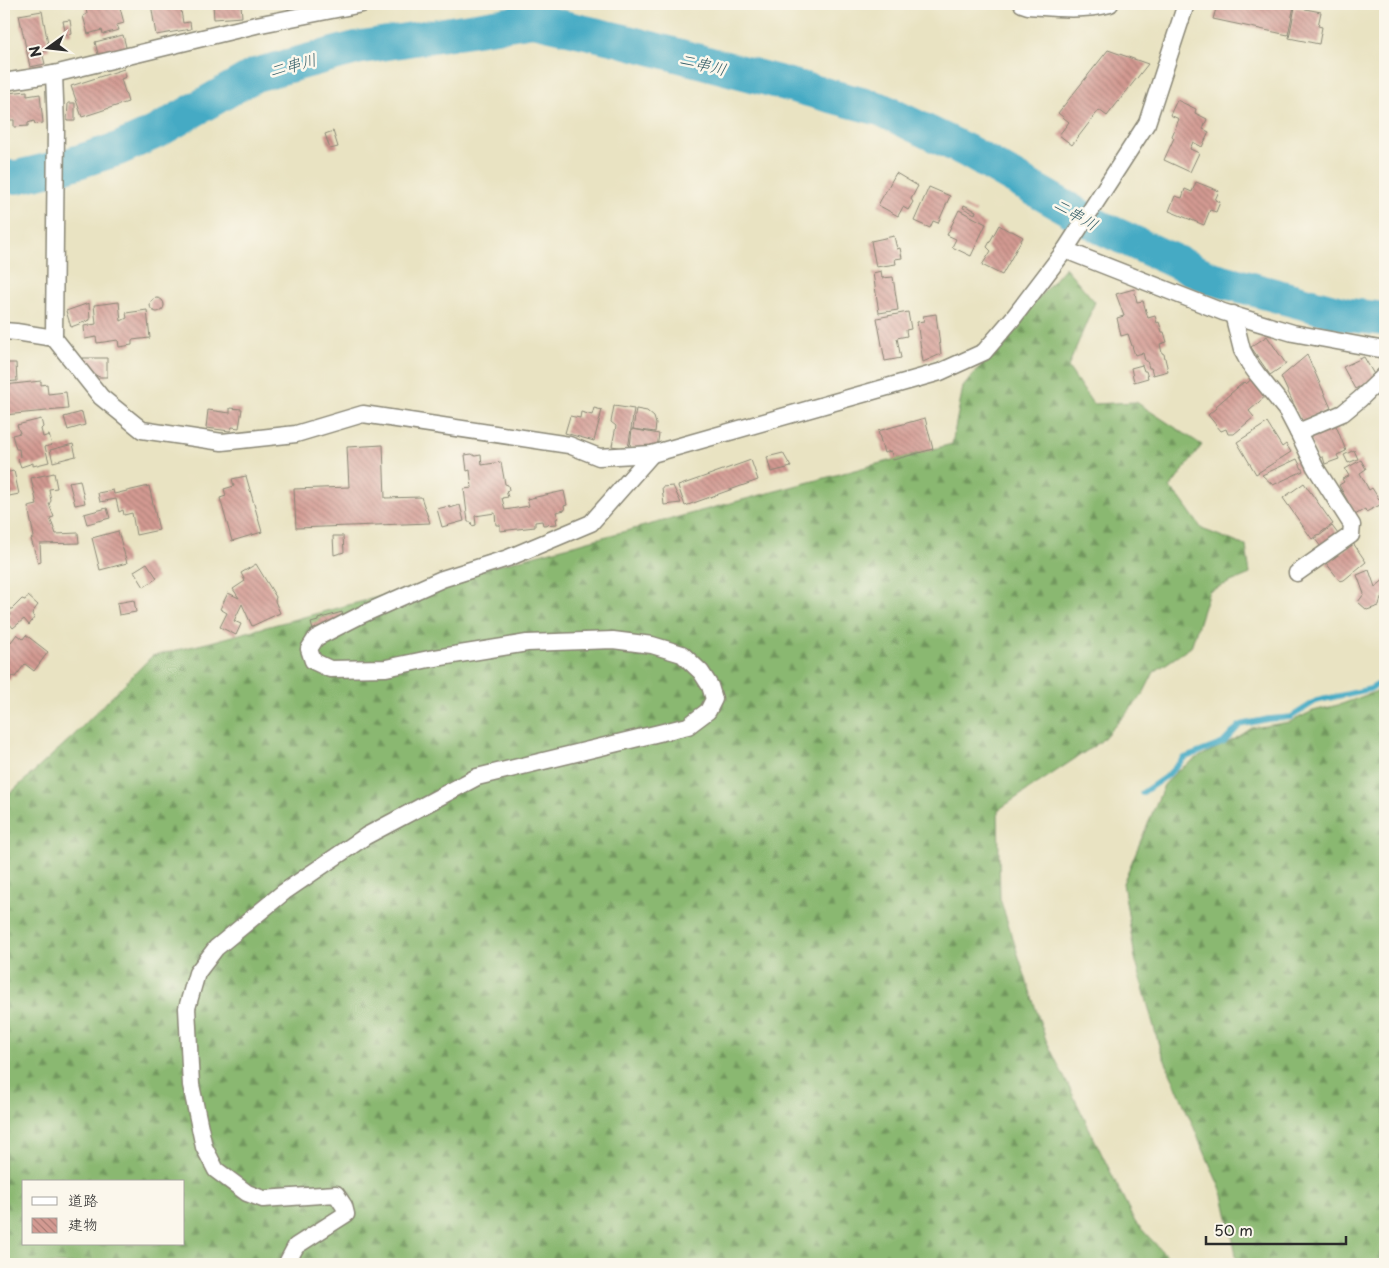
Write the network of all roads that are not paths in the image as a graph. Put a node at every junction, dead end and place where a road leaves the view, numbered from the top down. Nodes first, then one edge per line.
1 (362, 4) edge
2 (1022, 4) edge
3 (1110, 4) edge
4 (1186, 4) edge
5 (54, 74) junction
6 (4, 82) edge
7 (1065, 250) junction
8 (1232, 314) junction
9 (4, 331) edge
10 (54, 338) junction
11 (1385, 350) edge
12 (1385, 375) edge
13 (1298, 432) junction
14 (652, 454) junction
15 (1297, 573) dead end
16 (290, 1264) edge

1 - 5 street
2 - 3 street
4 - 7 street
5 - 6 street
5 - 10 street
7 - 8 street
7 - 14 street
8 - 11 street
8 - 13 street
9 - 10 street
10 - 14 street
12 - 13 street
13 - 15 street
14 - 16 street

